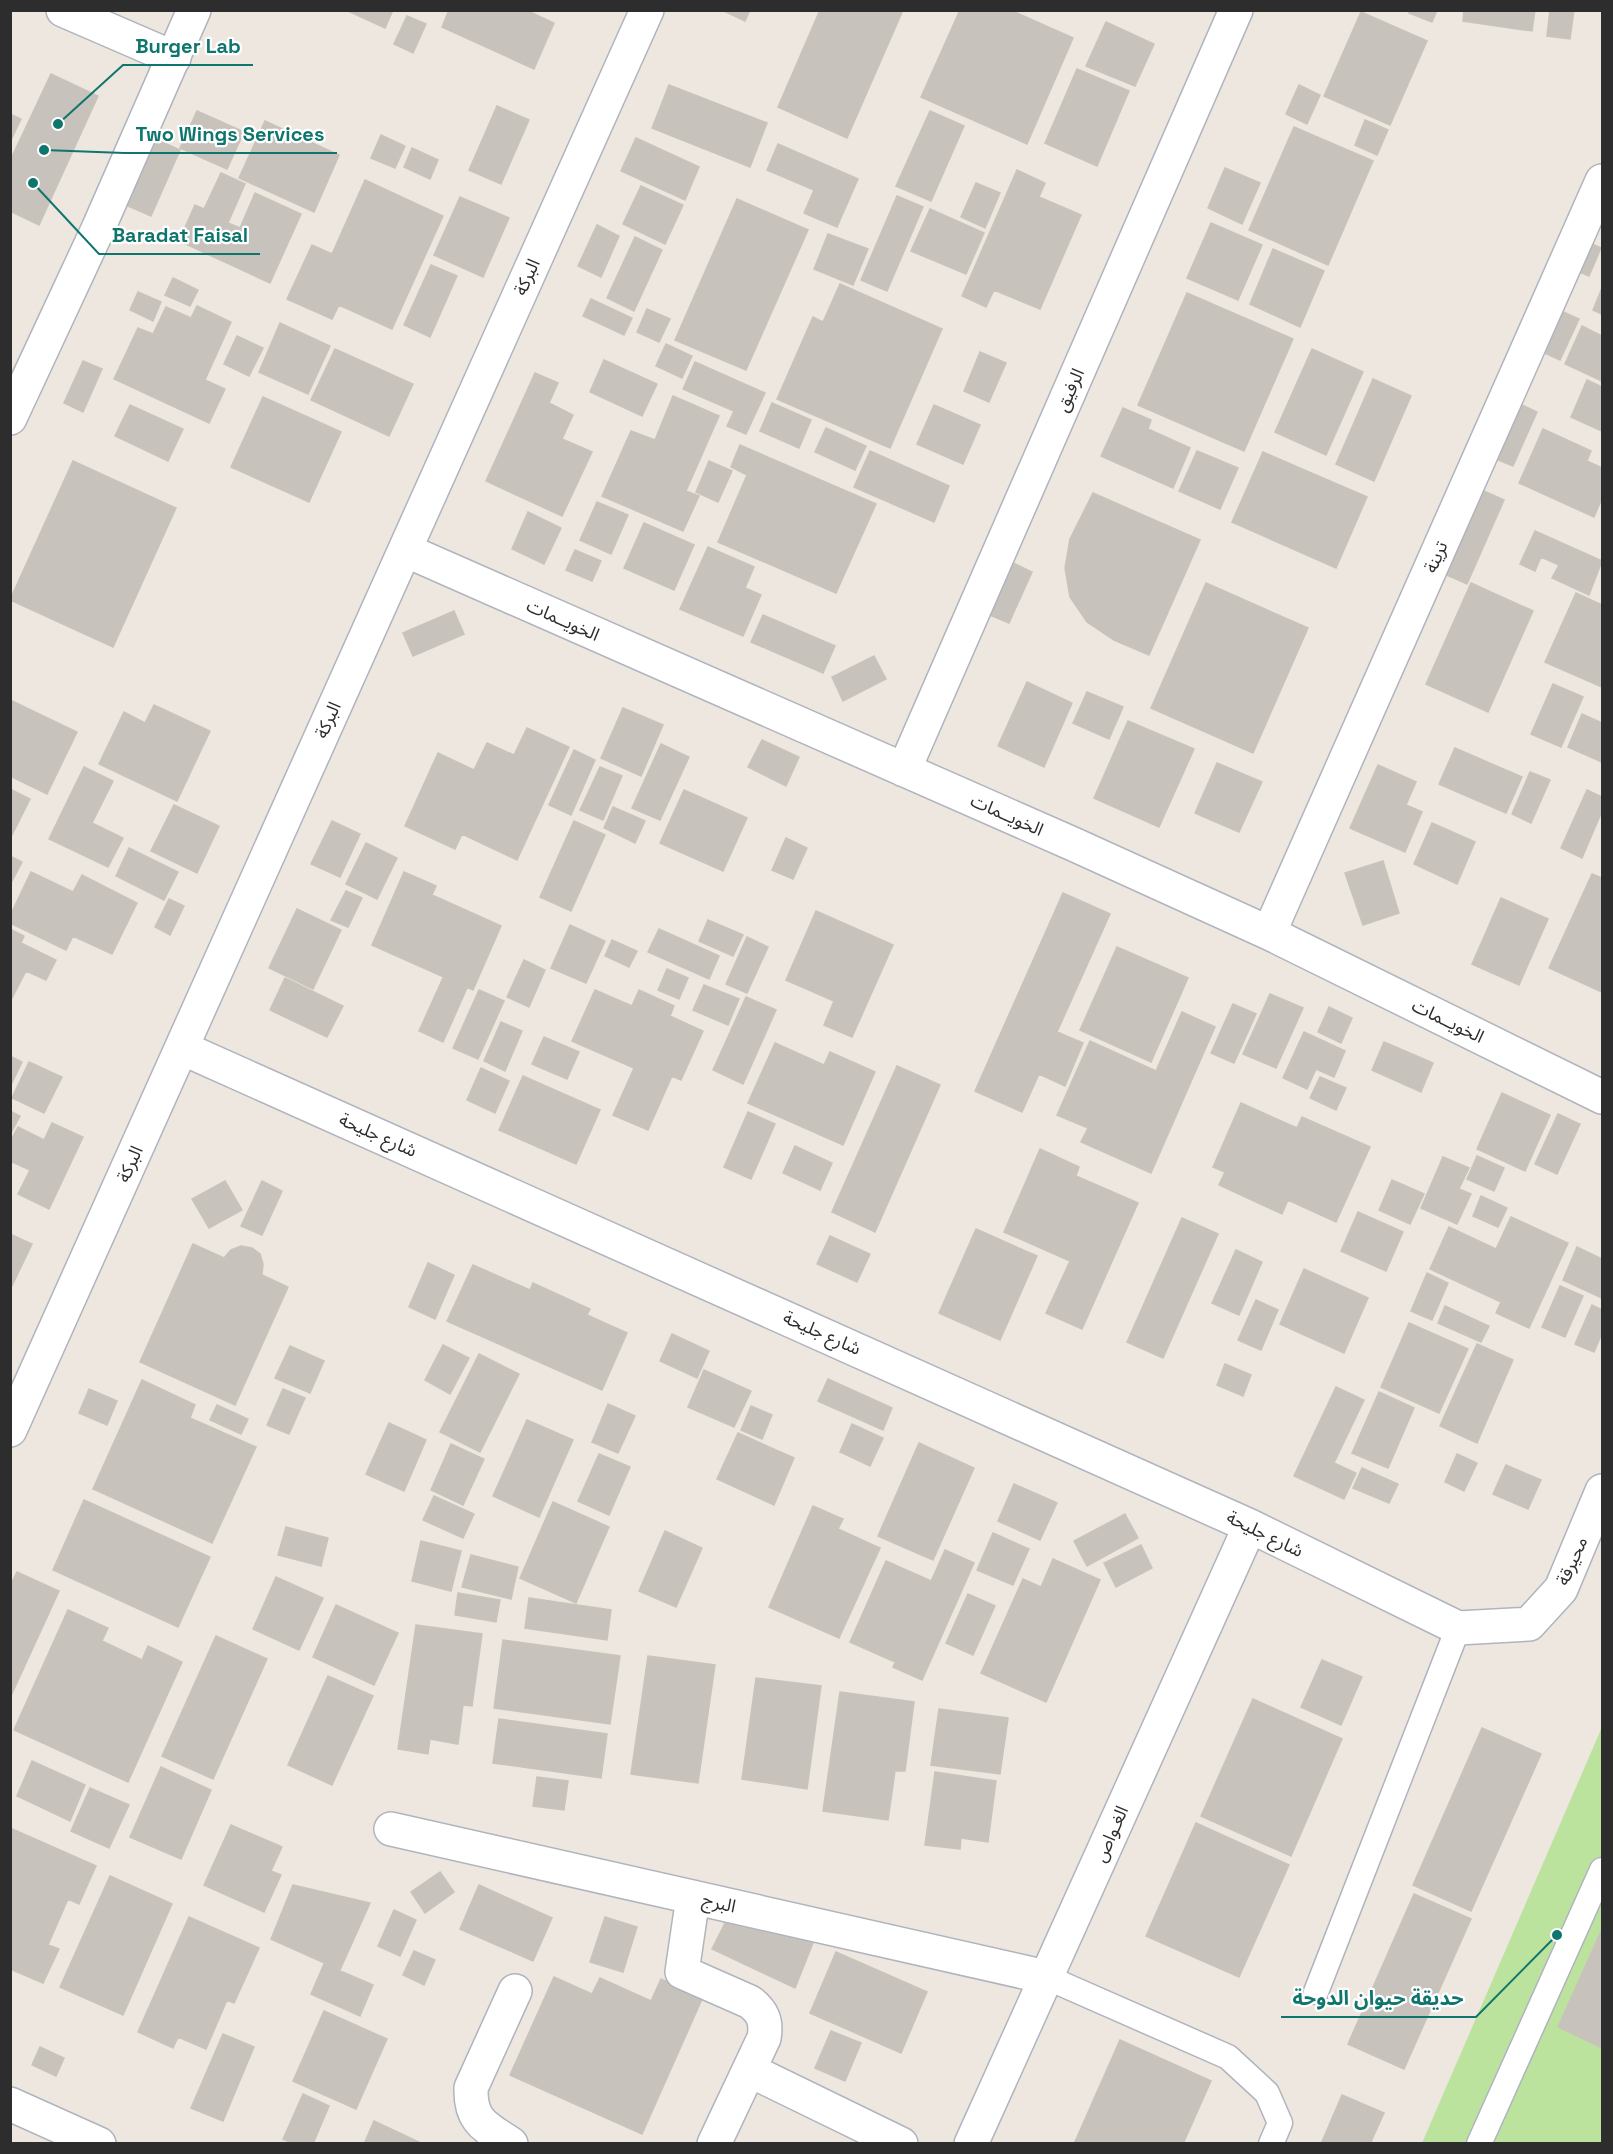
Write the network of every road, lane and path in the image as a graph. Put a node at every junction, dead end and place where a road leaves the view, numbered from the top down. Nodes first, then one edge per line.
1 (63, 10) edge
2 (194, 10) edge
3 (647, 10) edge
4 (1236, 10) edge
5 (174, 58) junction
6 (1602, 181) edge
7 (10, 418) edge
8 (405, 550) junction
9 (904, 770) junction
10 (1269, 933) junction
11 (182, 1048) junction
12 (1602, 1097) edge
13 (10, 1431) edge
14 (1602, 1491) edge
15 (1250, 1526) junction
16 (1458, 1629) junction
17 (391, 1829) dead end
18 (1602, 1870) edge
19 (693, 1897) junction
20 (1046, 1977) junction
21 (515, 1991) dead end
22 (1316, 1992) dead end
23 (749, 2070) junction
24 (10, 2104) edge
25 (99, 2144) edge
26 (511, 2144) edge
27 (714, 2144) edge
28 (901, 2144) edge
29 (971, 2144) edge
30 (1271, 2144) edge
31 (1479, 2144) edge

1 - 5 street
2 - 5 street
3 - 8 street, البركة
4 - 9 street, الرفيق
5 - 7 street
6 - 10 street, ترينة
8 - 9 street, الخويــمات
8 - 11 street, البركة
9 - 10 street, الخويــمات
10 - 12 street, الخويــمات
11 - 13 street, البركة
11 - 15 street, شارع جليحة
14 - 16 street, محيرقة
15 - 16 street, شارع جليحة
15 - 20 street, الغـواص
16 - 22 lane
17 - 19 street, البرج
18 - 31 lane
19 - 20 street, البرج
19 - 23 street
20 - 29 street, الغـواص
20 - 30 lane
21 - 26 street
23 - 27 street
23 - 28 street
24 - 25 street

